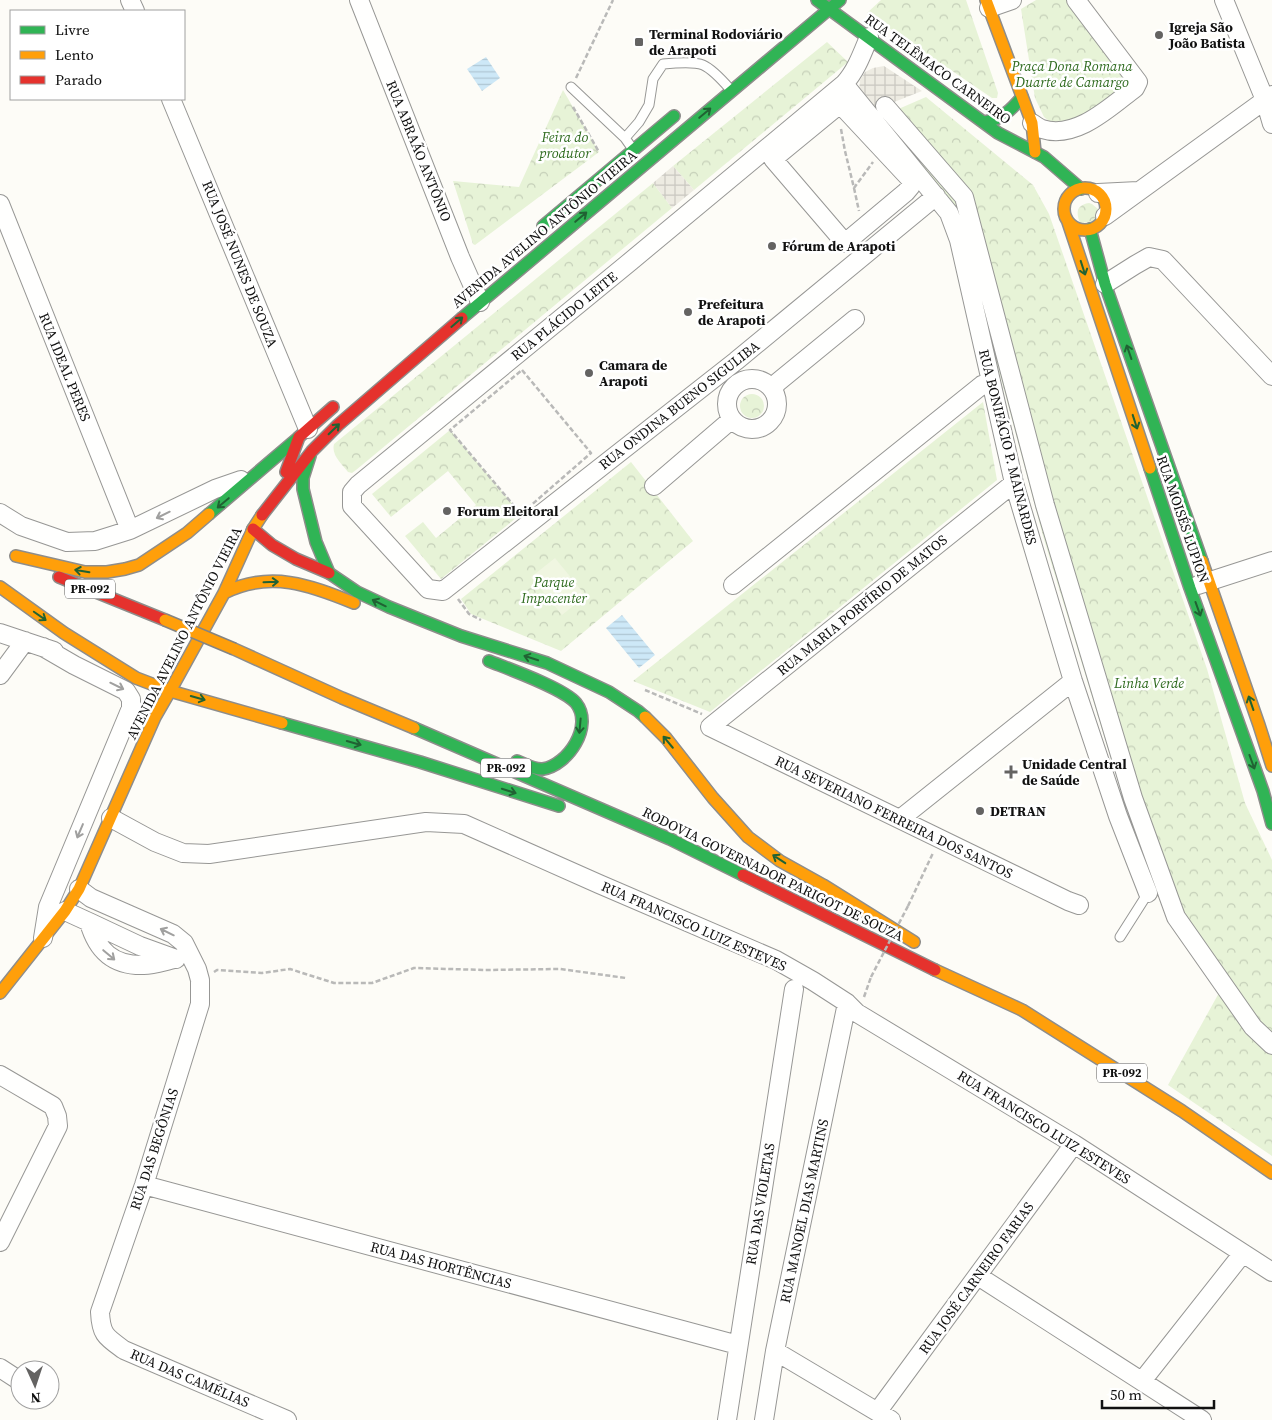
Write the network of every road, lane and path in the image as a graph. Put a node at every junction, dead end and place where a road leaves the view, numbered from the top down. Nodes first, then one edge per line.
1 (359, 0) edge
2 (614, 0) edge
3 (817, 0) edge
4 (840, 0) edge
5 (1012, 0) edge
6 (1076, 0) edge
7 (1224, 0) edge
8 (988, 4) edge
9 (830, 9) junction
10 (869, 37) junction
11 (844, 84) junction
12 (571, 87) junction
13 (732, 90) junction
14 (1022, 97) junction
15 (1268, 97) edge
16 (171, 100) edge
17 (840, 104) junction
18 (885, 106) dead end
19 (684, 108) dead end
20 (986, 122) junction
21 (1032, 123) junction
22 (1272, 124) edge
23 (625, 138) junction
24 (633, 150) junction
25 (599, 152) dead end
26 (885, 152) junction
27 (1040, 154) junction
28 (645, 164) junction
29 (1051, 175) dead end
30 (1089, 191) junction
31 (1138, 192) junction
32 (1057, 193) dead end
33 (936, 196) junction
34 (0, 204) edge
35 (1063, 210) junction
36 (1105, 216) junction
37 (1068, 222) junction
38 (1090, 230) junction
39 (534, 233) dead end
40 (1105, 284) junction
41 (480, 302) junction
42 (855, 319) dead end
43 (736, 360) junction
44 (1272, 376) edge
45 (747, 379) junction
46 (710, 380) junction
47 (991, 381) junction
48 (772, 389) junction
49 (728, 395) junction
50 (338, 403) dead end
51 (731, 420) junction
52 (450, 430) joint
53 (304, 433) junction
54 (312, 451) junction
55 (255, 474) junction
56 (1014, 483) junction
57 (654, 486) dead end
58 (279, 492) junction
59 (0, 513) edge
60 (130, 530) junction
61 (253, 530) junction
62 (1272, 561) edge
63 (329, 573) junction
64 (1209, 582) junction
65 (733, 585) dead end
66 (0, 588) edge
67 (1190, 588) junction
68 (443, 591) joint
69 (224, 593) junction
70 (0, 633) edge
71 (25, 641) junction
72 (447, 643) dead end
73 (43, 647) junction
74 (483, 658) dead end
75 (0, 675) edge
76 (136, 678) junction
77 (1073, 681) junction
78 (170, 691) junction
79 (342, 698) junction
80 (1259, 725) junction
81 (710, 727) joint
82 (1241, 731) junction
83 (1272, 766) edge
84 (570, 810) dead end
85 (588, 816) dead end
86 (111, 818) junction
87 (900, 819) junction
88 (1272, 824) edge
89 (670, 839) junction
90 (933, 853) dead end
91 (1148, 893) joint
92 (72, 900) junction
93 (1079, 905) dead end
94 (89, 922) junction
95 (1120, 937) dead end
96 (43, 938) junction
97 (923, 948) dead end
98 (175, 959) junction
99 (937, 959) dead end
100 (198, 974) junction
101 (871, 977) dead end
102 (626, 978) dead end
103 (964, 984) junction
104 (794, 989) dead end
105 (0, 993) edge
106 (847, 1003) junction
107 (1272, 1045) edge
108 (0, 1075) edge
109 (1074, 1144) junction
110 (1272, 1174) edge
111 (144, 1185) junction
112 (0, 1242) edge
113 (1243, 1253) junction
114 (1272, 1272) edge
115 (978, 1276) junction
116 (100, 1327) joint
117 (738, 1345) junction
118 (775, 1351) junction
119 (1142, 1381) junction
120 (885, 1416) edge
121 (287, 1420) edge
122 (727, 1420) edge
123 (764, 1420) edge
124 (1202, 1420) edge

1 - 41 street, RUA ABRAÃO ANTÔNIO
2 - 12 path
3 - 9 main road, RUA TELÊMACO CARNEIRO
4 - 9 main road, AVENIDA AVELINO ANTÔNIO VIEIRA
5 - 8 street
6 - 21 street
7 - 15 street
8 - 14 main road
9 - 10 main road, RUA TELÊMACO CARNEIRO
9 - 13 main road, AVENIDA AVELINO ANTÔNIO VIEIRA
10 - 11 street, RUA PLÁCIDO LEITE
10 - 20 main road, RUA TELÊMACO CARNEIRO
11 - 33 street, RUA BONIFÁCIO P. MAINARDES
11 - 68 street, RUA PLÁCIDO LEITE
12 - 23 lane
12 - 25 path
13 - 23 lane
28 -> 13 main road, AVENIDA AVELINO ANTÔNIO VIEIRA
14 - 20 main road
14 - 21 main road
15 - 22 street
15 - 31 street
16 - 53 street, RUA JOSÉ NUNES DE SOUZA
17 - 26 street
17 - 26 path
17 - 26 street
18 - 107 street
19 - 24 main road, AVENIDA AVELINO ANTÔNIO VIEIRA
20 - 27 main road, RUA TELÊMACO CARNEIRO
21 - 27 main road
23 - 24 lane
24 - 28 lane
24 - 39 main road, AVENIDA AVELINO ANTÔNIO VIEIRA
27 - 29 main road
27 - 30 main road
41 -> 28 main road, AVENIDA AVELINO ANTÔNIO VIEIRA
30 - 31 street
30 - 35 main road
30 - 36 main road
31 - 36 street
32 - 35 main road
33 - 43 street, RUA ONDINA BUENO SIGULIBA
33 - 47 street, RUA BONIFÁCIO P. MAINARDES
34 - 60 street, RUA IDEAL PERES
35 - 37 main road
36 - 38 main road
37 - 38 main road
37 -> 67 main road, RUA MOISÉS LUPION
38 - 40 main road, RUA MOISÉS LUPION
40 - 44 street
64 -> 40 main road, RUA MOISÉS LUPION
54 -> 41 main road, AVENIDA AVELINO ANTÔNIO VIEIRA
42 - 48 street
43 - 45 street
43 - 46 street, RUA ONDINA BUENO SIGULIBA
45 - 48 street
45 - 49 street
46 - 49 street
46 - 68 street, RUA ONDINA BUENO SIGULIBA
47 - 56 street, RUA BONIFÁCIO P. MAINARDES
47 - 65 street
48 - 51 street
49 - 51 street
50 - 53 main road, AVENIDA AVELINO ANTÔNIO VIEIRA
51 - 57 street
52 - 52 path
53 - 55 main road
53 - 58 main road, AVENIDA AVELINO ANTÔNIO VIEIRA
54 - 58 main road, AVENIDA AVELINO ANTÔNIO VIEIRA
54 - 63 main road
55 -> 60 street
55 -> 79 main road, RODOVIA GOVERNADOR PARIGOT DE SOUZA / PR-092, bridge
56 - 77 street, RUA BONIFÁCIO P. MAINARDES
56 - 81 street, RUA MARIA PORFÍRIO DE MATOS
58 - 61 main road, AVENIDA AVELINO ANTÔNIO VIEIRA
59 - 60 street
61 - 63 main road
61 - 69 main road, AVENIDA AVELINO ANTÔNIO VIEIRA
62 - 64 street
97 -> 63 main road
64 - 67 street
80 -> 64 main road, RUA MOISÉS LUPION
66 -> 76 main road
67 -> 82 main road, RUA MOISÉS LUPION
69 -> 72 main road
69 - 78 main road, AVENIDA AVELINO ANTÔNIO VIEIRA
70 - 71 street
71 - 73 street
71 - 75 street
73 - 76 street
73 -> 96 street
74 -> 79 main road
76 - 78 main road
77 - 87 street
77 - 91 street, RUA BONIFÁCIO P. MAINARDES
78 -> 84 main road
78 - 86 main road, AVENIDA AVELINO ANTÔNIO VIEIRA
79 - 89 main road, RODOVIA GOVERNADOR PARIGOT DE SOUZA / PR-092
80 - 82 main road
80 - 83 main road, RUA MOISÉS LUPION
81 - 87 street, RUA SEVERIANO FERREIRA DOS SANTOS
82 -> 88 main road, RUA MOISÉS LUPION
85 - 89 main road
86 - 92 main road, AVENIDA AVELINO ANTÔNIO VIEIRA
86 - 106 street, RUA FRANCISCO LUIZ ESTEVES
87 - 93 street, RUA SEVERIANO FERREIRA DOS SANTOS
89 - 103 main road, RODOVIA GOVERNADOR PARIGOT DE SOUZA / PR-092
90 - 101 path, bridge
91 - 95 lane
92 - 94 street
92 - 96 main road, AVENIDA AVELINO ANTÔNIO VIEIRA
100 -> 92 street, RUA DAS BEGÔNIAS
94 - 98 street
94 -> 98 street
96 - 105 main road, AVENIDA AVELINO ANTÔNIO VIEIRA
98 - 100 street
99 - 103 main road
100 - 102 path
100 - 111 street, RUA DAS BEGÔNIAS
103 - 110 main road, RODOVIA GOVERNADOR PARIGOT DE SOUZA / PR-092
104 - 117 street, RUA DAS VIOLETAS
106 - 109 street, RUA FRANCISCO LUIZ ESTEVES
106 - 118 street, RUA MANOEL DIAS MARTINS
108 - 112 street
109 - 113 street, RUA FRANCISCO LUIZ ESTEVES
109 - 115 street, RUA JOSÉ CARNEIRO FARIAS
111 - 116 street, RUA DAS BEGÔNIAS
111 - 117 street, RUA DAS HORTÊNCIAS
113 - 114 street, RUA FRANCISCO LUIZ ESTEVES
113 - 119 street
115 - 119 street
115 - 120 street, RUA JOSÉ CARNEIRO FARIAS
116 - 121 street, RUA DAS CAMÉLIAS
117 - 122 street, RUA DAS VIOLETAS
118 - 120 street
118 - 123 street, RUA MANOEL DIAS MARTINS
119 - 124 street

